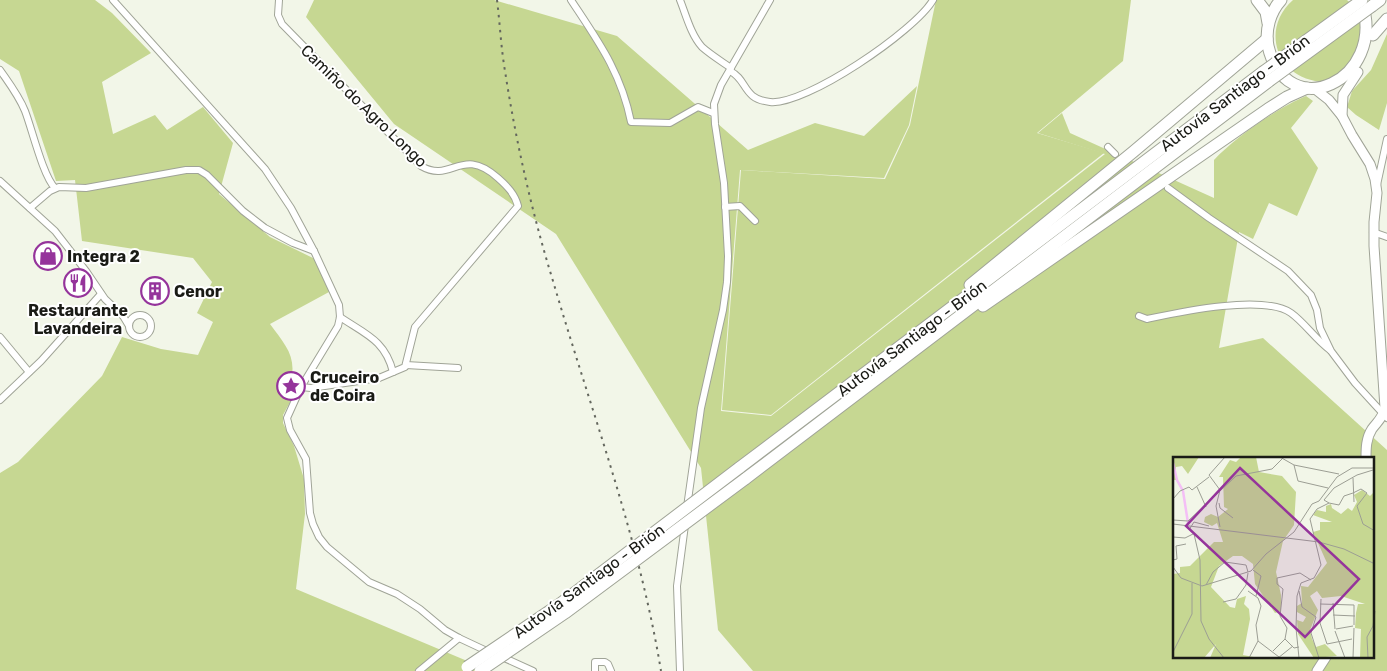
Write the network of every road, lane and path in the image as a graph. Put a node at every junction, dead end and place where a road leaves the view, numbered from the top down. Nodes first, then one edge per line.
1 (112, 0) edge
2 (279, 0) edge
3 (570, 0) edge
4 (680, 0) edge
5 (770, 0) edge
6 (933, 0) edge
7 (1257, 0) edge
8 (1281, 0) edge
9 (1368, 1) edge
10 (1387, 19) edge
11 (1268, 23) junction
12 (1373, 35) junction
13 (1267, 39) junction
14 (731, 69) junction
15 (0, 70) edge
16 (1358, 72) junction
17 (1266, 77) junction
18 (1311, 88) junction
19 (713, 112) junction
20 (1342, 116) junction
21 (1387, 138) edge
22 (1108, 147) dead end
23 (1115, 154) dead end
24 (0, 181) edge
25 (1376, 186) junction
26 (55, 188) junction
27 (1168, 188) dead end
28 (724, 207) junction
29 (30, 208) junction
30 (755, 221) dead end
31 (1373, 232) junction
32 (1387, 237) edge
33 (314, 251) junction
34 (101, 294) junction
35 (123, 316) junction
36 (1139, 316) dead end
37 (133, 317) junction
38 (340, 317) junction
39 (129, 326) junction
40 (915, 336) junction
41 (0, 337) edge
42 (931, 337) junction
43 (1331, 351) junction
44 (406, 366) junction
45 (458, 368) dead end
46 (29, 372) junction
47 (393, 372) junction
48 (301, 387) junction
49 (0, 400) edge
50 (1385, 416) edge
51 (1366, 457) edge
52 (459, 638) junction
53 (1325, 658) edge
54 (464, 669) edge
55 (419, 671) edge
56 (480, 671) edge
57 (533, 671) edge
58 (595, 671) edge
59 (611, 671) edge
60 (680, 671) edge
61 (1317, 671) edge

1 - 33 street
2 - 44 street, Camiño do Agro Longo
3 - 19 street
4 - 14 street
5 - 14 street
6 - 14 street
7 - 11 highway
8 - 11 highway
9 - 12 highway
9 - 17 highway, Autovía Santiago - Brión, bridge
10 - 12 highway
11 - 13 highway
12 - 16 highway
13 - 18 highway
13 - 40 highway
14 - 19 street
15 - 26 street
16 - 18 highway
16 - 20 street
17 - 40 highway, Autovía Santiago - Brión
17 - 42 highway, Autovía Santiago - Brión
18 - 20 street
18 - 42 highway
19 - 28 street
20 - 25 street
21 - 25 street
22 - 23 street
24 - 29 street
25 - 31 street
26 - 29 street
26 - 33 street
27 - 43 street
28 - 30 street
28 - 60 street
29 - 34 street
31 - 32 street
31 - 50 street
33 - 38 street
34 - 35 street
34 - 46 street
35 - 37 street
35 - 39 street
36 - 43 street
37 - 39 street
37 - 39 street
38 - 47 street
38 - 48 street
40 - 54 highway, Autovía Santiago - Brión, bridge
41 - 46 street
42 - 56 highway, Autovía Santiago - Brión, bridge
43 - 50 street
44 - 45 street
44 - 47 street
46 - 49 street
47 - 48 street
48 - 52 street
50 - 51 street
52 - 55 street
52 - 57 street
53 - 61 street
58 - 59 street

